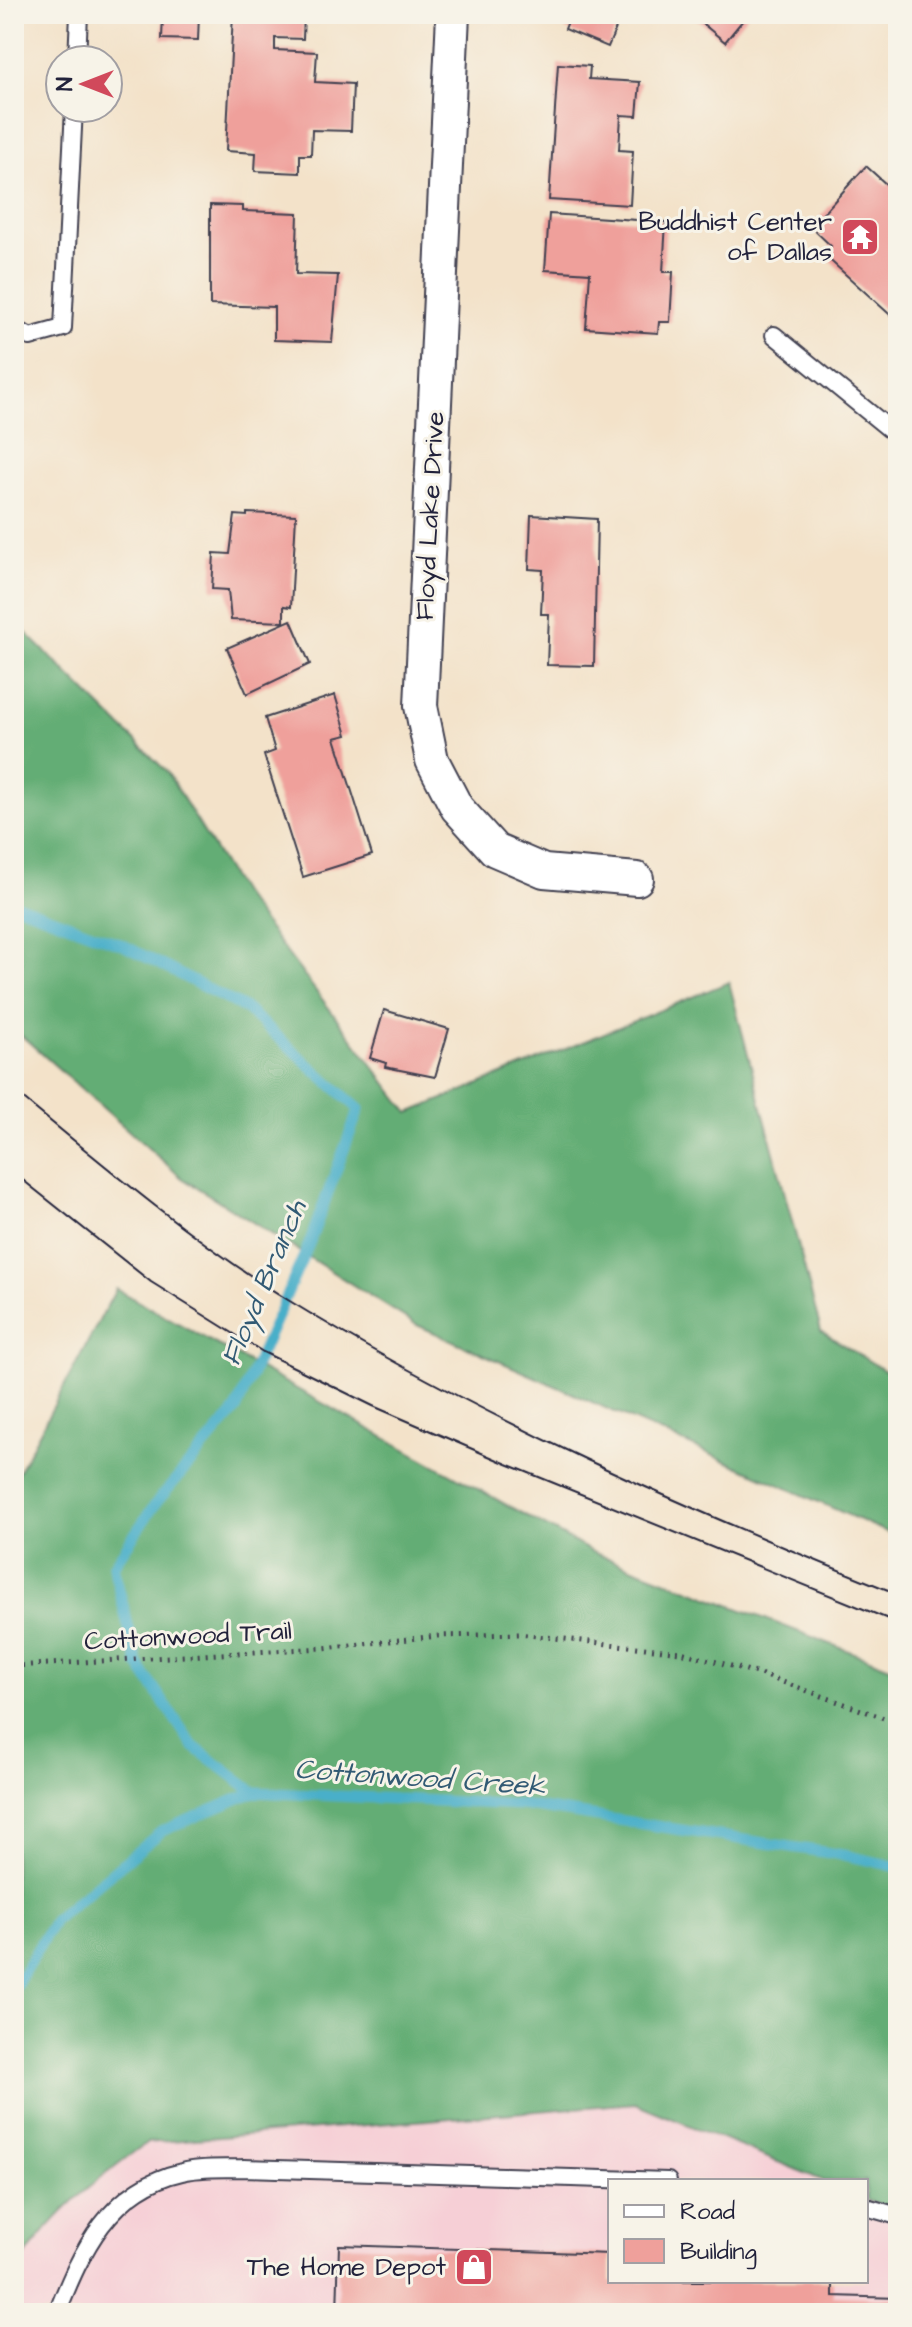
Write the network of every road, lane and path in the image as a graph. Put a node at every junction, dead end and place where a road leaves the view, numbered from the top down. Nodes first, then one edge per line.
1 (79, 14) edge
2 (453, 14) edge
3 (78, 44) edge
4 (73, 124) edge
5 (14, 328) edge
6 (774, 335) dead end
7 (898, 436) edge
8 (637, 879) dead end
9 (14, 1666) edge
10 (898, 1723) edge
11 (608, 2179) edge
12 (868, 2208) edge
13 (898, 2216) edge
14 (57, 2313) edge

1 - 3 lane
2 - 8 street, Floyd Lake Drive
4 - 5 lane
6 - 7 lane
9 - 10 path, Cottonwood Trail
11 - 14 lane
12 - 13 lane

